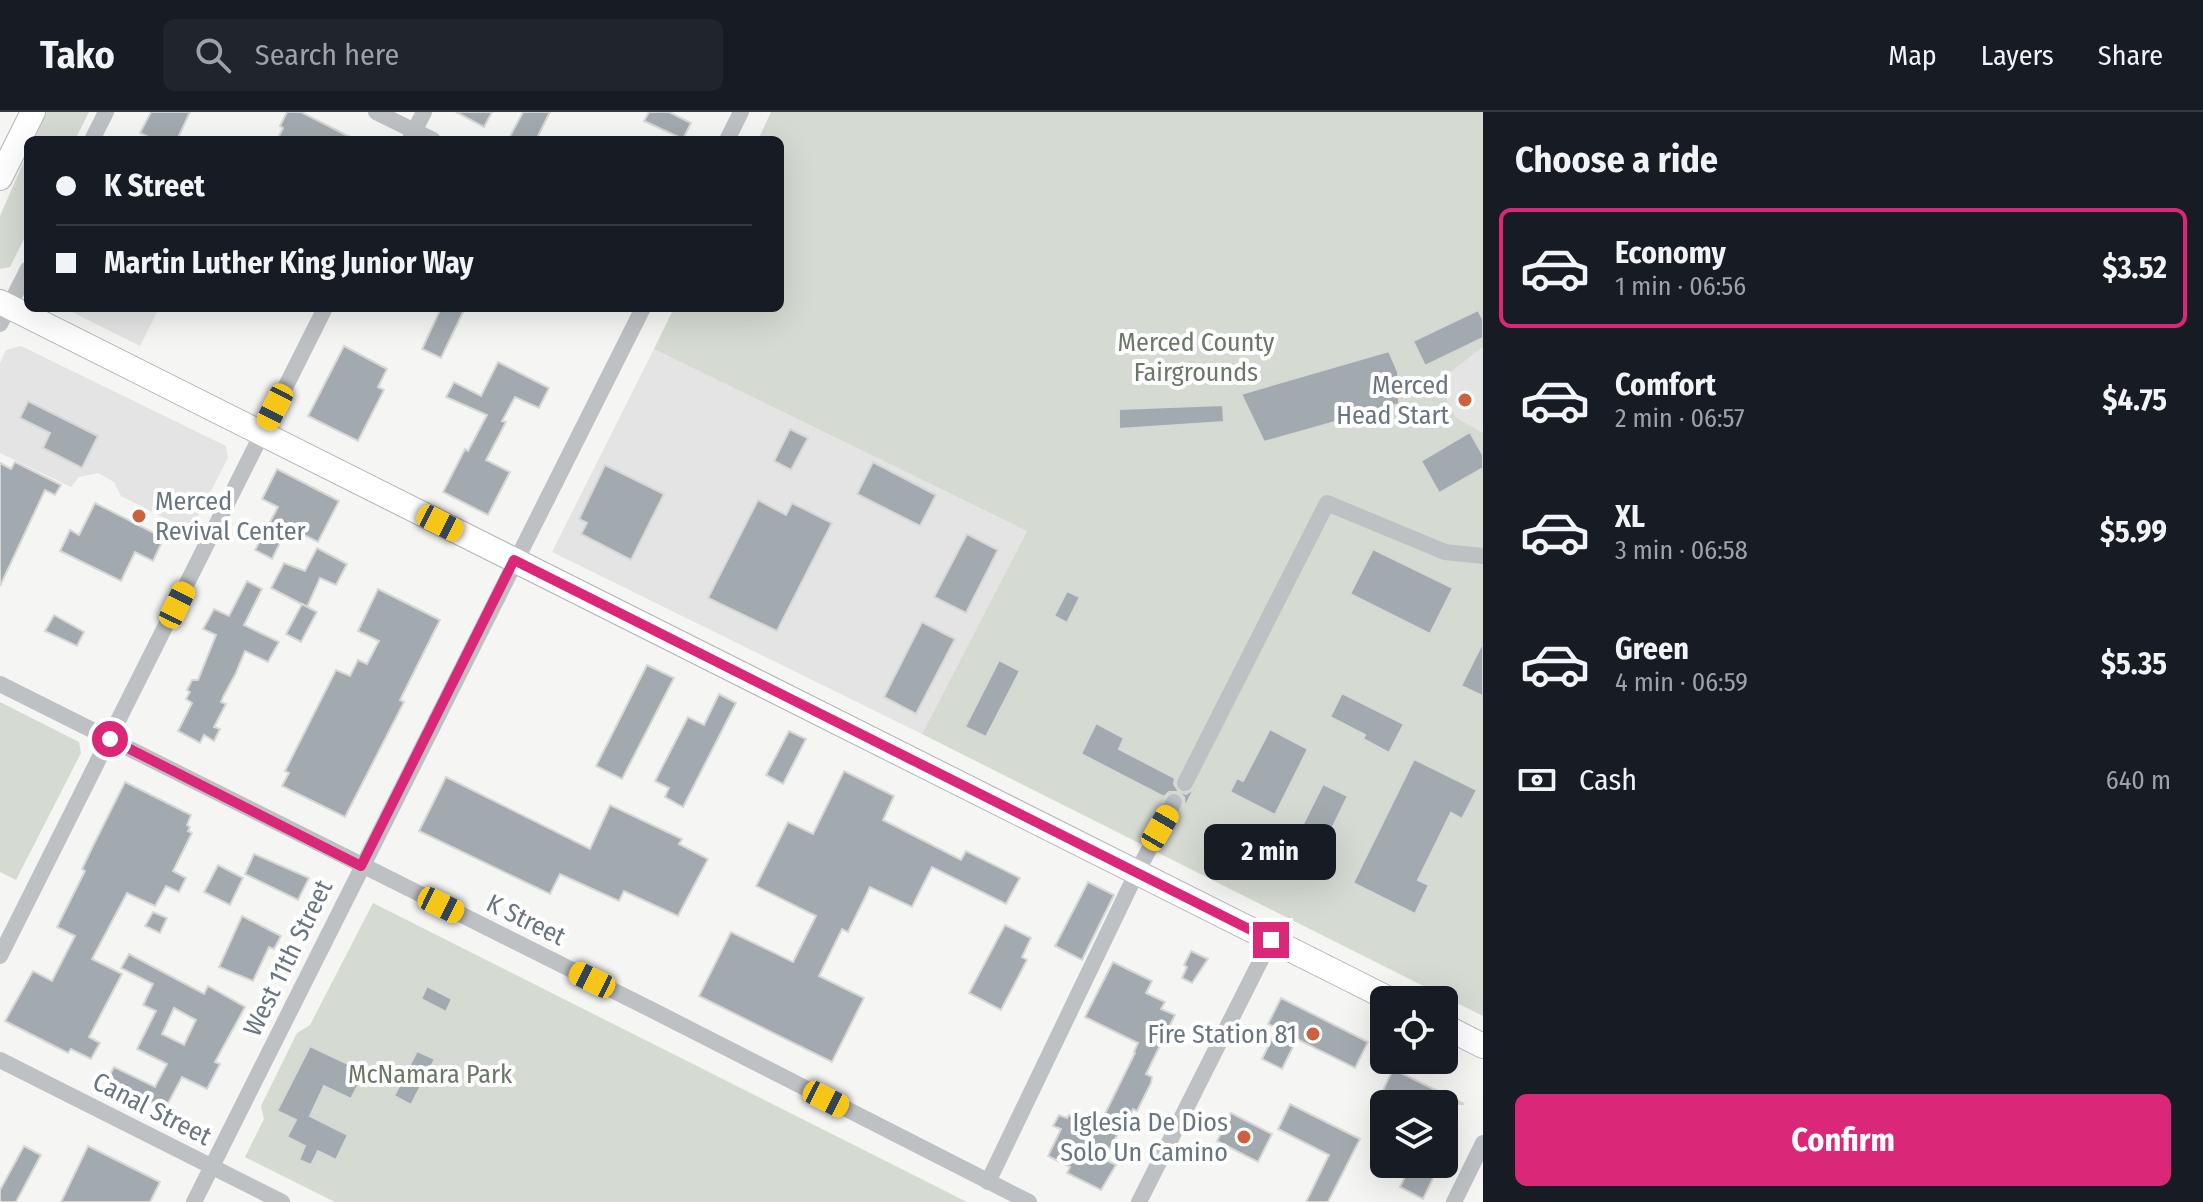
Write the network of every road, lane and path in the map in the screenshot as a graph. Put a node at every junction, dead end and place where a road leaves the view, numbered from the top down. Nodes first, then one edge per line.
1 (33, 112) edge
2 (106, 112) edge
3 (376, 112) edge
4 (424, 112) edge
5 (741, 112) edge
6 (412, 135) edge
7 (94, 136) edge
8 (729, 136) edge
9 (0, 178) edge
10 (24, 276) edge
11 (3, 311) edge
12 (323, 312) edge
13 (641, 312) edge
14 (262, 433) junction
15 (1483, 556) edge
16 (514, 560) junction
17 (0, 684) edge
18 (110, 739) junction
19 (1185, 783) dead end
20 (1174, 802) dead end
21 (361, 866) junction
22 (1136, 874) junction
23 (1271, 940) junction
24 (0, 956) edge
25 (1370, 990) edge
26 (1458, 1033) edge
27 (1483, 1046) edge
28 (0, 1060) edge
29 (1483, 1143) edge
30 (212, 1167) junction
31 (988, 1182) junction
32 (194, 1202) edge
33 (282, 1202) edge
34 (1029, 1202) edge
35 (1139, 1202) edge
36 (1454, 1202) edge

1 - 9 highway
2 - 7 street
3 - 6 street
4 - 6 street
5 - 8 street
10 - 11 street
11 - 14 highway
12 - 14 street
13 - 16 street, West 11th Street
14 - 16 highway
14 - 18 street
15 - 19 street
16 - 21 street, West 11th Street
16 - 22 highway
17 - 18 street, K Street
18 - 21 street, K Street
18 - 24 street
20 - 22 street
21 - 30 street, West 11th Street
21 - 31 street, K Street
22 - 23 highway
22 - 31 street
23 - 25 highway
23 - 35 street
26 - 27 highway
28 - 30 street, Canal Street
29 - 36 street
30 - 32 street, West 11th Street
30 - 33 street, Canal Street
31 - 34 street, K Street

